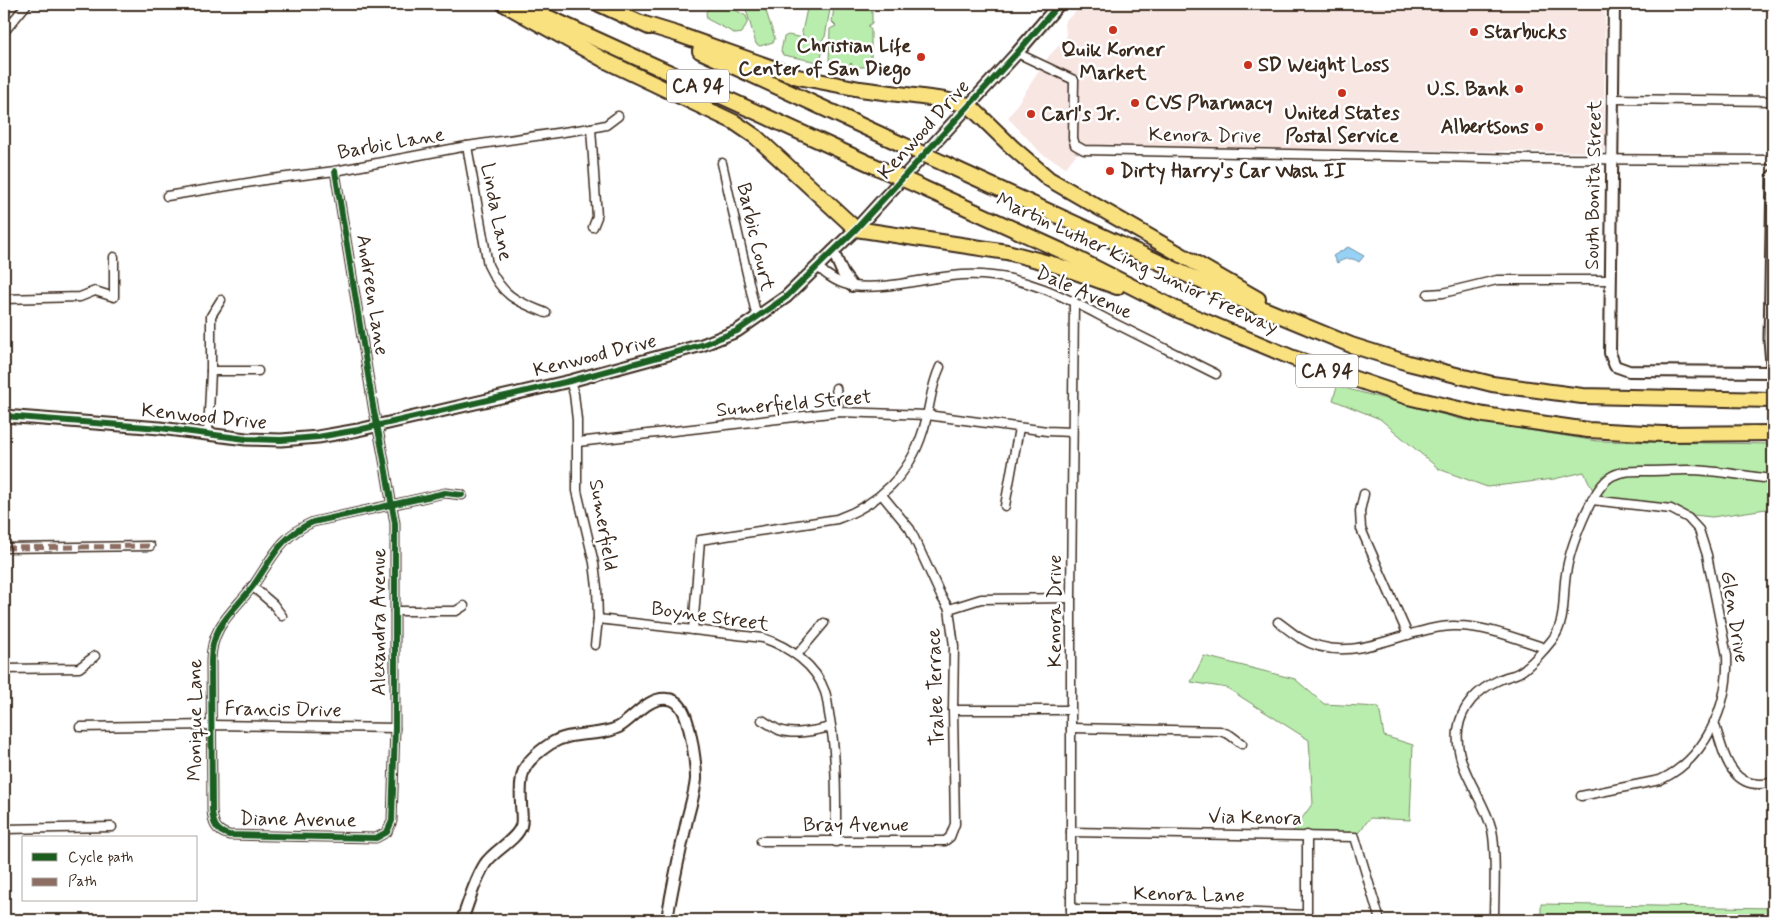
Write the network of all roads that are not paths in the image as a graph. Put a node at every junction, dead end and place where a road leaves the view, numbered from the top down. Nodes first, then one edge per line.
1 (26, 4) edge
2 (504, 4) edge
3 (518, 4) edge
4 (599, 4) edge
5 (1048, 4) edge
6 (1059, 4) edge
7 (1614, 4) edge
8 (1047, 18) junction
9 (641, 24) junction
10 (4, 32) edge
11 (1018, 53) junction
12 (1614, 98) junction
13 (1773, 101) edge
14 (969, 105) junction
15 (618, 116) dead end
16 (591, 128) junction
17 (467, 146) junction
18 (1614, 158) junction
19 (1773, 160) edge
20 (722, 163) dead end
21 (335, 171) junction
22 (1773, 176) edge
23 (167, 196) dead end
24 (593, 227) dead end
25 (856, 229) junction
26 (833, 251) junction
27 (114, 257) dead end
28 (817, 266) junction
29 (1610, 280) junction
30 (852, 286) junction
31 (1428, 294) dead end
32 (4, 299) edge
33 (221, 300) dead end
34 (1074, 302) junction
35 (1178, 310) junction
36 (546, 313) dead end
37 (757, 318) junction
38 (1304, 326) junction
39 (940, 368) dead end
40 (211, 371) junction
41 (258, 371) dead end
42 (1773, 373) edge
43 (1216, 374) dead end
44 (570, 380) junction
45 (836, 388) dead end
46 (1766, 400) edge
47 (839, 412) junction
48 (927, 415) junction
49 (4, 416) edge
50 (377, 424) junction
51 (1019, 428) junction
52 (1072, 432) junction
53 (208, 433) junction
54 (1770, 433) edge
55 (578, 442) junction
56 (1773, 479) edge
57 (1364, 494) dead end
58 (462, 495) dead end
59 (882, 495) junction
60 (1592, 500) junction
61 (392, 505) junction
62 (1005, 506) dead end
63 (150, 546) dead end
64 (4, 548) edge
65 (252, 586) junction
66 (1071, 598) junction
67 (464, 606) dead end
68 (949, 608) junction
69 (395, 611) junction
70 (282, 616) dead end
71 (598, 619) junction
72 (1278, 622) dead end
73 (824, 623) dead end
74 (693, 630) junction
75 (1408, 635) junction
76 (595, 645) dead end
77 (1545, 648) junction
78 (797, 655) junction
79 (94, 656) dead end
80 (4, 669) edge
81 (953, 710) junction
82 (1071, 710) junction
83 (762, 720) dead end
84 (1714, 722) junction
85 (211, 725) junction
86 (80, 727) dead end
87 (395, 728) junction
88 (831, 728) junction
89 (1071, 728) junction
90 (1242, 744) dead end
91 (1773, 782) edge
92 (1581, 796) dead end
93 (212, 810) joint
94 (392, 821) joint
95 (112, 827) dead end
96 (4, 829) edge
97 (1071, 832) junction
98 (1307, 835) junction
99 (950, 837) joint
100 (761, 842) dead end
101 (836, 842) junction
102 (1071, 909) junction
103 (1184, 910) junction
104 (1379, 917) dead end
105 (462, 920) edge
106 (667, 920) edge
107 (1071, 920) edge
108 (1189, 920) edge
109 (1494, 920) edge

1 - 10 street
2 - 25 highway
3 - 35 highway, Martin Luther King Junior Freeway / CA 94, bridge
4 - 9 highway, Martin Luther King Junior Freeway / CA 94
5 - 8 main road
6 - 8 main road, Kenwood Drive
7 - 12 street, South Bonita Street
8 - 11 main road, Kenwood Drive
9 - 14 highway
9 - 38 highway, Martin Luther King Junior Freeway / CA 94, bridge
11 - 14 main road, Kenwood Drive
11 - 18 street, Kenora Drive
12 - 13 street
12 - 18 street, South Bonita Street
14 - 25 main road, Kenwood Drive
14 - 38 highway
15 - 16 street, Barbic Lane
16 - 17 street, Barbic Lane
16 - 24 street
17 - 21 street, Barbic Lane
17 - 36 street, Linda Lane
18 - 19 street
18 - 29 street, South Bonita Street
20 - 37 street, Barbic Court
21 - 23 street, Barbic Lane
21 - 50 street, Andreen Lane
22 - 42 main road
25 - 26 main road, Kenwood Drive
25 - 35 highway
26 - 28 main road, Kenwood Drive
26 - 30 street
27 - 32 street
28 - 30 street, Dale Avenue
28 - 37 main road, Kenwood Drive
29 - 31 street
29 - 42 street, South Bonita Street
30 - 34 street, Dale Avenue
33 - 40 street
34 - 43 street, Dale Avenue
34 - 52 street, Kenora Drive
35 - 54 highway, Martin Luther King Junior Freeway / CA 94
37 - 44 main road, Kenwood Drive
38 - 46 highway, Martin Luther King Junior Freeway / CA 94
39 - 48 street
40 - 41 street
40 - 53 street
44 - 50 main road, Kenwood Drive
44 - 55 street, Sumerfield
45 - 47 street
47 - 48 street, Sumerfield Street
47 - 55 street, Sumerfield Street
48 - 51 street, Sumerfield Street
48 - 59 street
49 - 53 main road, Kenwood Drive
50 - 53 main road, Kenwood Drive
50 - 61 street, Alexandra Avenue
51 - 52 street, Sumerfield Street
51 - 62 street
52 - 66 street, Kenora Drive
55 - 71 street, Sumerfield
56 - 60 street
57 - 75 street
58 - 61 street, Monique Lane
59 - 68 street, Tralee Terrace
59 - 74 street
60 - 77 street
60 - 84 street, Glen Drive
61 - 65 street, Monique Lane
61 - 69 street, Alexandra Avenue
63 - 64 street
65 - 70 street
65 - 85 street, Monique Lane
66 - 68 street
66 - 82 street, Kenora Drive
67 - 69 street
68 - 81 street, Tralee Terrace
69 - 87 street, Alexandra Avenue
71 - 74 street, Boyne Street
71 - 76 street, Sumerfield
72 - 75 street
73 - 78 street
74 - 78 street, Boyne Street
75 - 77 street
77 - 109 street
78 - 88 street, Boyne Street
79 - 80 street
81 - 82 street
81 - 99 street, Tralee Terrace
82 - 89 street, Kenora Drive
83 - 88 street
84 - 91 street
84 - 92 street, Glen Drive
85 - 86 street, Francis Drive
85 - 87 street, Francis Drive
85 - 93 street, Monique Lane
87 - 94 street, Alexandra Avenue
88 - 101 street, Boyne Street
89 - 90 street
89 - 97 street, Kenora Drive
93 - 94 street, Diane Avenue
95 - 96 street
97 - 98 street, Via Kenora
97 - 102 street, Kenora Drive
98 - 103 street, Kenora Lane
98 - 104 street, Via Kenora
99 - 101 street, Bray Avenue
100 - 101 street, Bray Avenue
102 - 103 street, Kenora Lane
102 - 107 street, Kenora Drive
103 - 108 street
105 - 106 street

